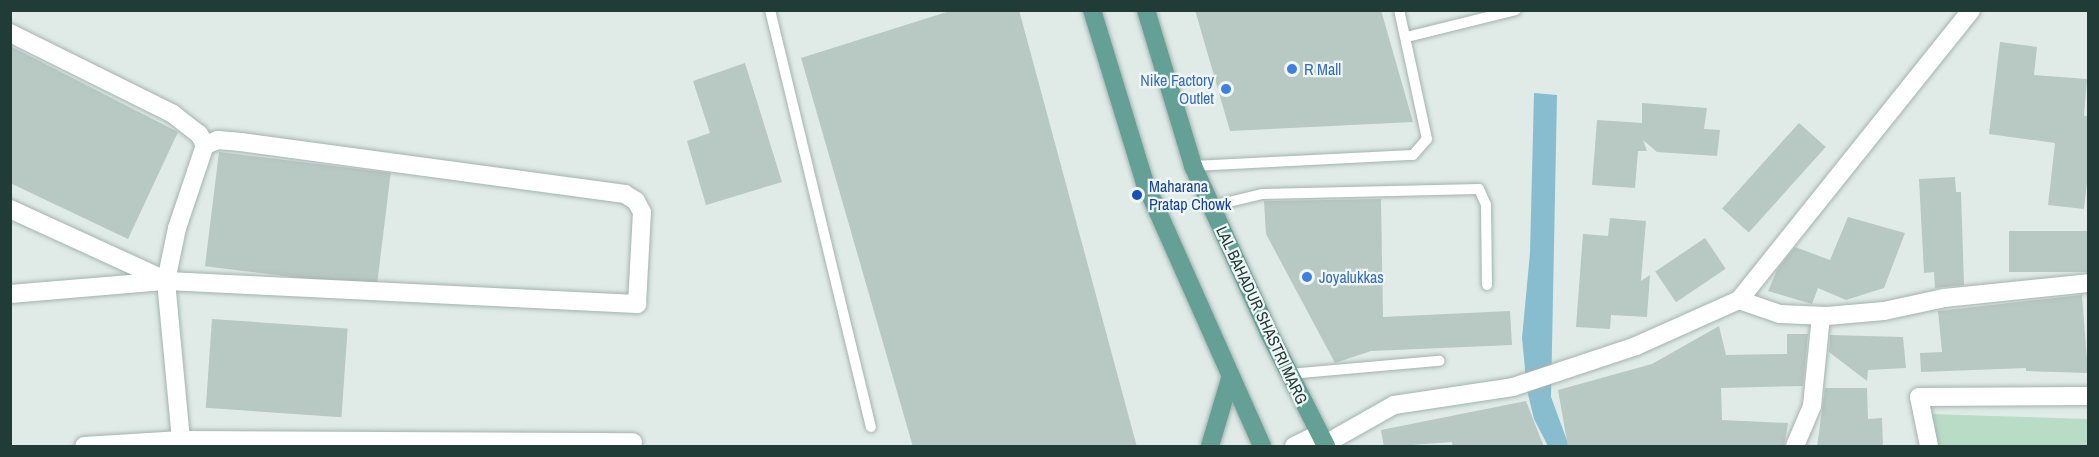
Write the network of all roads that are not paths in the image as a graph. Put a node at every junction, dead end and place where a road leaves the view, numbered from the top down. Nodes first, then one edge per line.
1 (770, 10) edge
2 (1092, 10) edge
3 (1146, 10) edge
4 (1400, 10) edge
5 (1516, 10) edge
6 (1971, 10) edge
7 (10, 33) edge
8 (1407, 37) junction
9 (205, 145) junction
10 (1193, 166) junction
11 (1212, 206) junction
12 (10, 209) edge
13 (166, 281) junction
14 (2088, 283) edge
15 (1487, 285) dead end
16 (10, 294) edge
17 (1739, 300) junction
18 (1821, 316) junction
19 (1439, 361) dead end
20 (1289, 374) junction
21 (1230, 379) junction
22 (2088, 396) edge
23 (871, 427) dead end
24 (181, 440) junction
25 (1323, 441) edge
26 (633, 442) dead end
27 (84, 447) edge
28 (1210, 447) edge
29 (1262, 447) edge
30 (1293, 447) edge
31 (1795, 447) edge
32 (1929, 447) edge

1 - 23 lane
2 - 21 main road
3 - 10 main road, LAL BAHADUR SHASTRI MARG
4 - 8 lane
5 - 8 lane
6 - 17 street
7 - 9 street
8 - 10 lane
9 - 13 street
9 - 13 street
10 - 11 main road, LAL BAHADUR SHASTRI MARG
11 - 15 lane
11 - 20 main road, LAL BAHADUR SHASTRI MARG
12 - 13 street
13 - 16 street
13 - 24 street
14 - 18 street
17 - 18 street
17 - 25 street
18 - 31 street
19 - 20 lane
20 - 25 main road, LAL BAHADUR SHASTRI MARG
21 - 28 main road
21 - 29 main road
22 - 32 street
24 - 26 street
24 - 27 street
25 - 30 street

